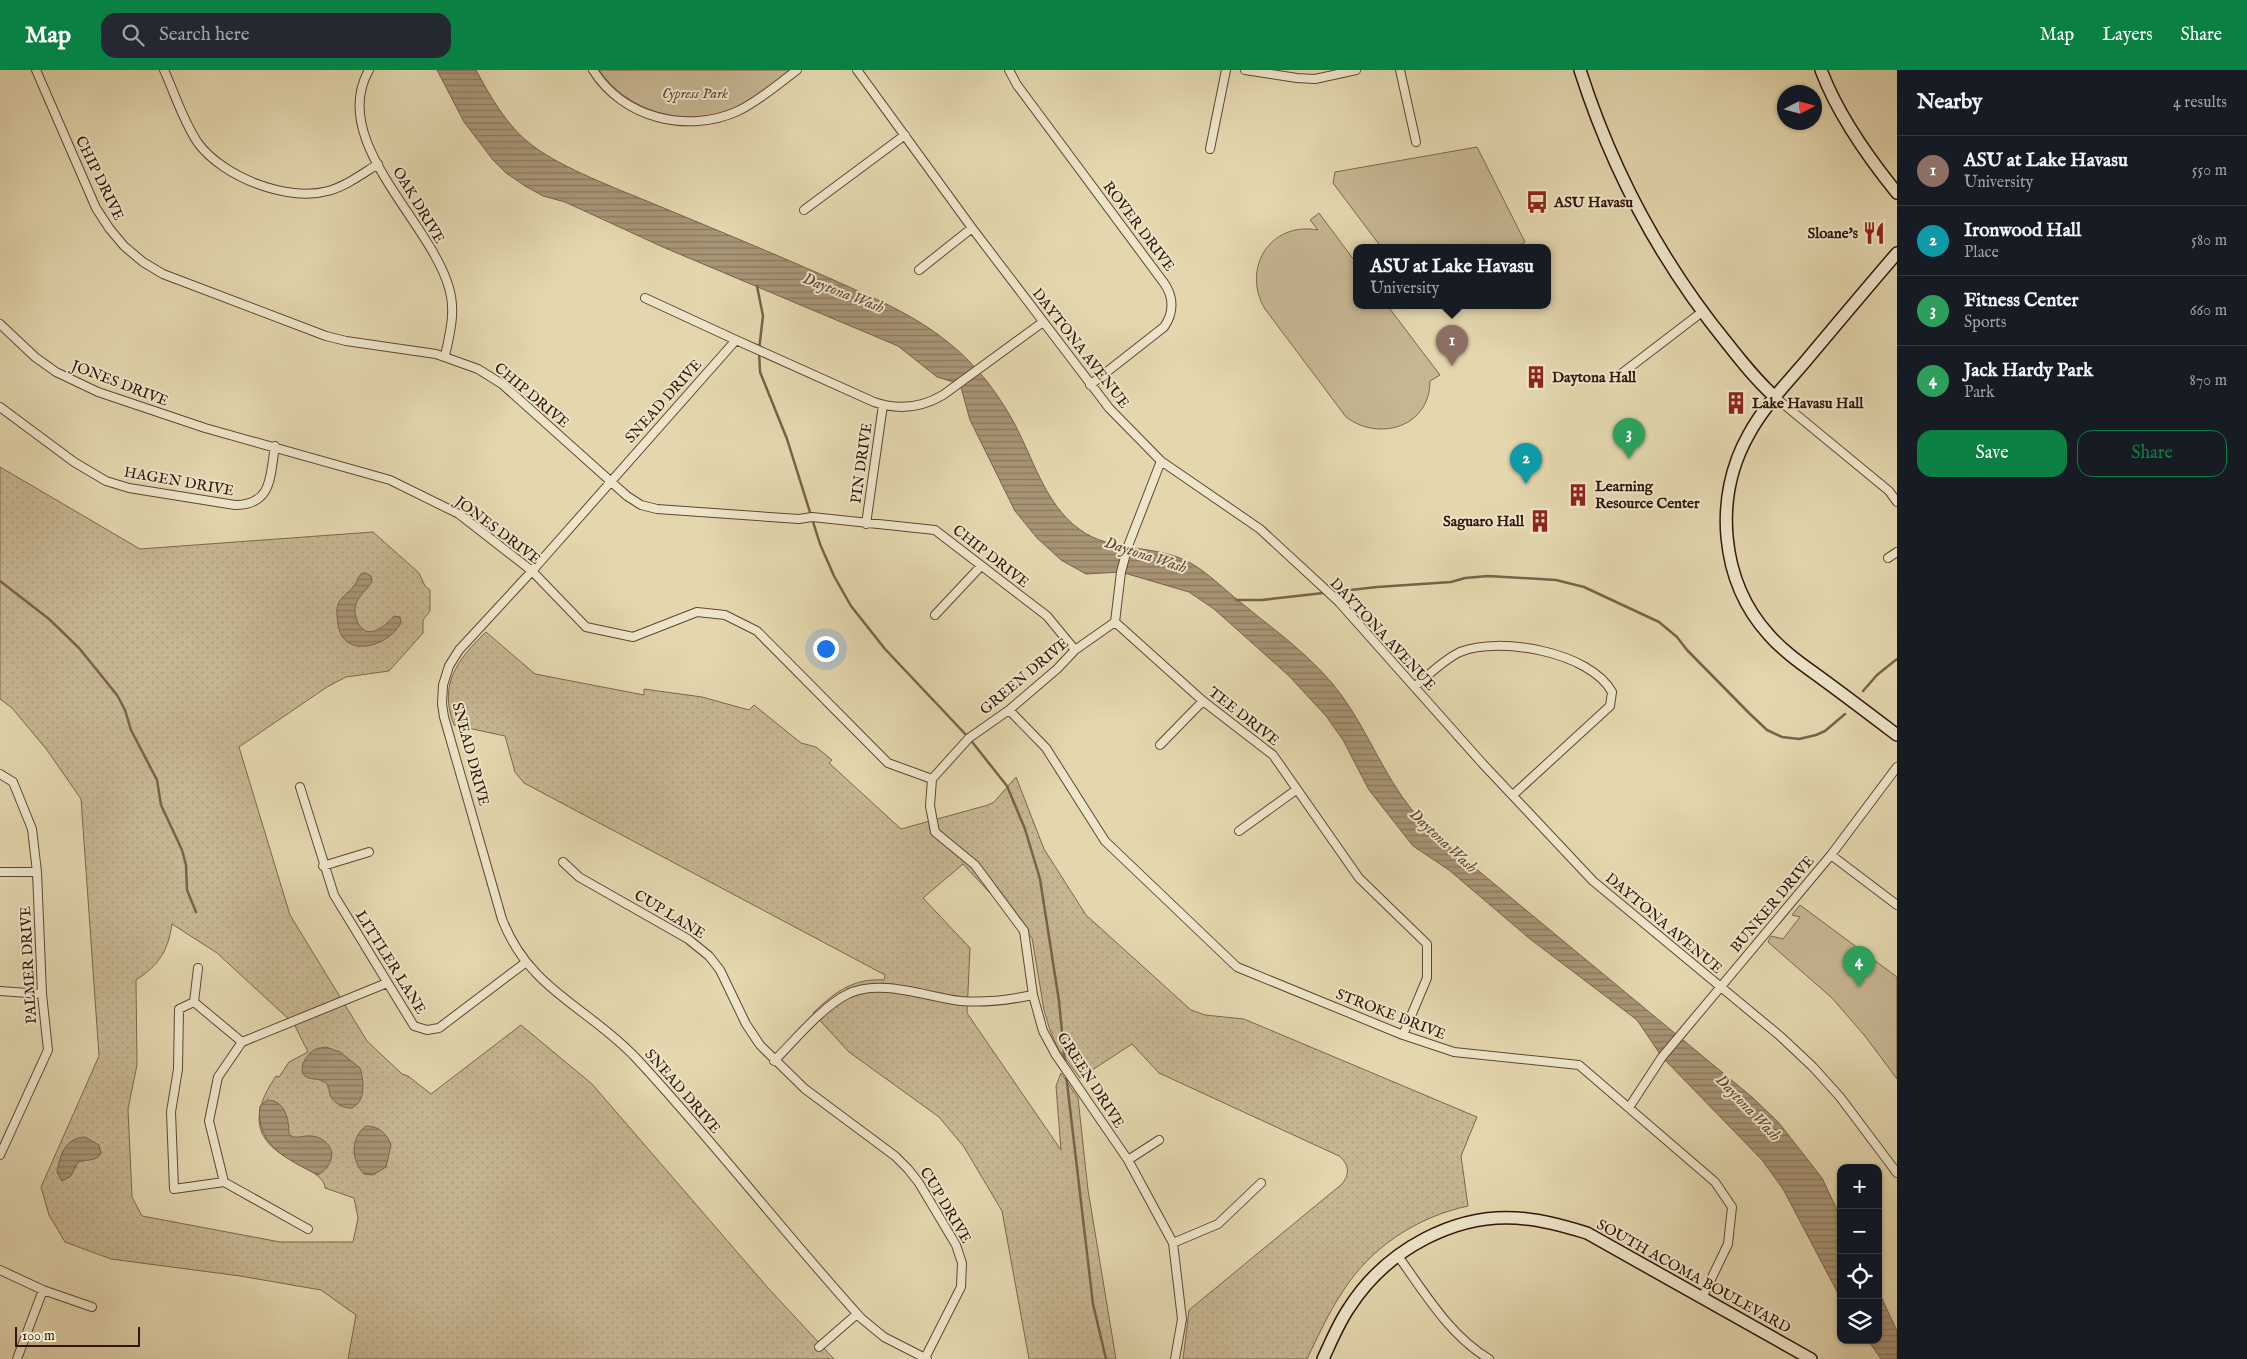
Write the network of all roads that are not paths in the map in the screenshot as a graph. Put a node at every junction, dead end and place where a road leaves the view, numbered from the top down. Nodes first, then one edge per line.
1 (36, 70) edge
2 (164, 70) edge
3 (369, 70) edge
4 (593, 70) edge
5 (798, 70) edge
6 (857, 70) edge
7 (1009, 70) edge
8 (1226, 70) edge
9 (1245, 70) edge
10 (1356, 70) edge
11 (1400, 70) edge
12 (1580, 70) edge
13 (1821, 70) edge
14 (905, 135) junction
15 (1416, 142) dead end
16 (1210, 149) dead end
17 (378, 164) junction
18 (1897, 193) edge
19 (804, 210) dead end
20 (972, 228) junction
21 (1897, 253) edge
22 (919, 270) dead end
23 (645, 298) dead end
24 (1702, 312) junction
25 (1043, 322) junction
26 (0, 324) edge
27 (736, 340) junction
28 (445, 356) junction
29 (1622, 374) dead end
30 (1090, 385) junction
31 (1775, 397) junction
32 (884, 405) junction
33 (0, 407) edge
34 (274, 446) junction
35 (1161, 461) junction
36 (610, 481) junction
37 (1897, 502) edge
38 (866, 524) junction
39 (1897, 552) edge
40 (1888, 558) dead end
41 (981, 566) junction
42 (532, 571) junction
43 (935, 615) dead end
44 (1115, 622) junction
45 (1074, 650) junction
46 (1414, 687) junction
47 (1203, 701) junction
48 (1009, 710) junction
49 (1897, 735) edge
50 (1160, 745) dead end
51 (1897, 767) edge
52 (0, 774) edge
53 (932, 780) junction
54 (300, 787) dead end
55 (1296, 790) junction
56 (1513, 795) junction
57 (1239, 831) dead end
58 (369, 852) dead end
59 (1831, 855) junction
60 (563, 862) dead end
61 (323, 866) junction
62 (0, 872) edge
63 (37, 872) junction
64 (1897, 905) edge
65 (525, 963) junction
66 (198, 968) dead end
67 (387, 983) junction
68 (1720, 988) junction
69 (0, 991) edge
70 (42, 994) junction
71 (1033, 995) junction
72 (194, 1002) junction
73 (1403, 1035) junction
74 (242, 1042) junction
75 (774, 1060) junction
76 (1630, 1106) junction
77 (1159, 1140) dead end
78 (0, 1155) edge
79 (1128, 1160) junction
80 (1897, 1173) edge
81 (224, 1182) junction
82 (1260, 1183) dead end
83 (308, 1229) dead end
84 (1173, 1243) junction
85 (1398, 1256) junction
86 (0, 1270) edge
87 (43, 1290) junction
88 (1702, 1298) junction
89 (92, 1307) dead end
90 (857, 1314) junction
91 (819, 1347) dead end
92 (17, 1359) edge
93 (926, 1359) edge
94 (1175, 1359) edge
95 (1323, 1359) edge
96 (1489, 1359) edge
97 (1811, 1359) edge

1 - 28 street, CHIP DRIVE
2 - 17 street
3 - 17 street, OAK DRIVE
4 - 5 street
6 - 14 street, DAYTONA AVENUE
7 - 30 street, ROVER DRIVE
8 - 16 street
9 - 10 street
11 - 15 street
12 - 24 main road
13 - 18 main road
14 - 19 street
14 - 20 street, DAYTONA AVENUE
17 - 28 street, OAK DRIVE
20 - 22 street
20 - 25 street, DAYTONA AVENUE
21 - 31 main road
23 - 27 street
24 - 29 street
24 - 31 main road
25 - 30 street, DAYTONA AVENUE
25 - 32 street
26 - 34 street, JONES DRIVE
27 - 32 street
27 - 36 street, SNEAD DRIVE
28 - 36 street, CHIP DRIVE
30 - 35 street, DAYTONA AVENUE
31 - 37 street
31 - 49 main road
32 - 38 street, PIN DRIVE
33 - 34 street, HAGEN DRIVE
34 - 42 street, JONES DRIVE
35 - 44 street
35 - 46 street, DAYTONA AVENUE
36 - 38 street, CHIP DRIVE
36 - 42 street, SNEAD DRIVE
38 - 41 street, CHIP DRIVE
39 - 40 street
41 - 43 street
41 - 45 street, CHIP DRIVE
42 - 53 street, JONES DRIVE
42 - 65 street, SNEAD DRIVE
44 - 45 street, GREEN DRIVE
44 - 47 street, TEE DRIVE
45 - 48 street, GREEN DRIVE
46 - 56 street, DAYTONA AVENUE
46 - 56 street
47 - 50 street
47 - 55 street, TEE DRIVE
48 - 53 street, GREEN DRIVE
48 - 73 street, STROKE DRIVE
51 - 59 street, BUNKER DRIVE
52 - 63 street, PALMER DRIVE
53 - 71 street, GREEN DRIVE
54 - 61 street, LITTLER LANE
55 - 57 street
55 - 73 street, TEE DRIVE
56 - 68 street, DAYTONA AVENUE
58 - 61 street
59 - 64 street
59 - 68 street, BUNKER DRIVE
60 - 75 street, CUP LANE
61 - 67 street, LITTLER LANE
62 - 63 street
63 - 70 street, PALMER DRIVE
65 - 67 street, LITTLER LANE
65 - 90 street, SNEAD DRIVE
66 - 72 street
67 - 74 street
68 - 76 street, BUNKER DRIVE
68 - 80 street, DAYTONA AVENUE
69 - 70 street
70 - 78 street, PALMER DRIVE
71 - 75 street
71 - 79 street, GREEN DRIVE
72 - 74 street
72 - 81 street
73 - 76 street, STROKE DRIVE
74 - 81 street
75 - 93 street, CUP DRIVE
76 - 88 street, STROKE DRIVE
77 - 79 street
79 - 84 street, GREEN DRIVE
81 - 83 street
82 - 84 street
84 - 94 street, GREEN DRIVE
85 - 88 main road, SOUTH ACOMA BOULEVARD
85 - 95 main road, SOUTH ACOMA BOULEVARD
85 - 96 street
86 - 87 street
87 - 89 street
87 - 92 street
88 - 97 main road, SOUTH ACOMA BOULEVARD
90 - 91 street
90 - 93 street, SNEAD DRIVE

